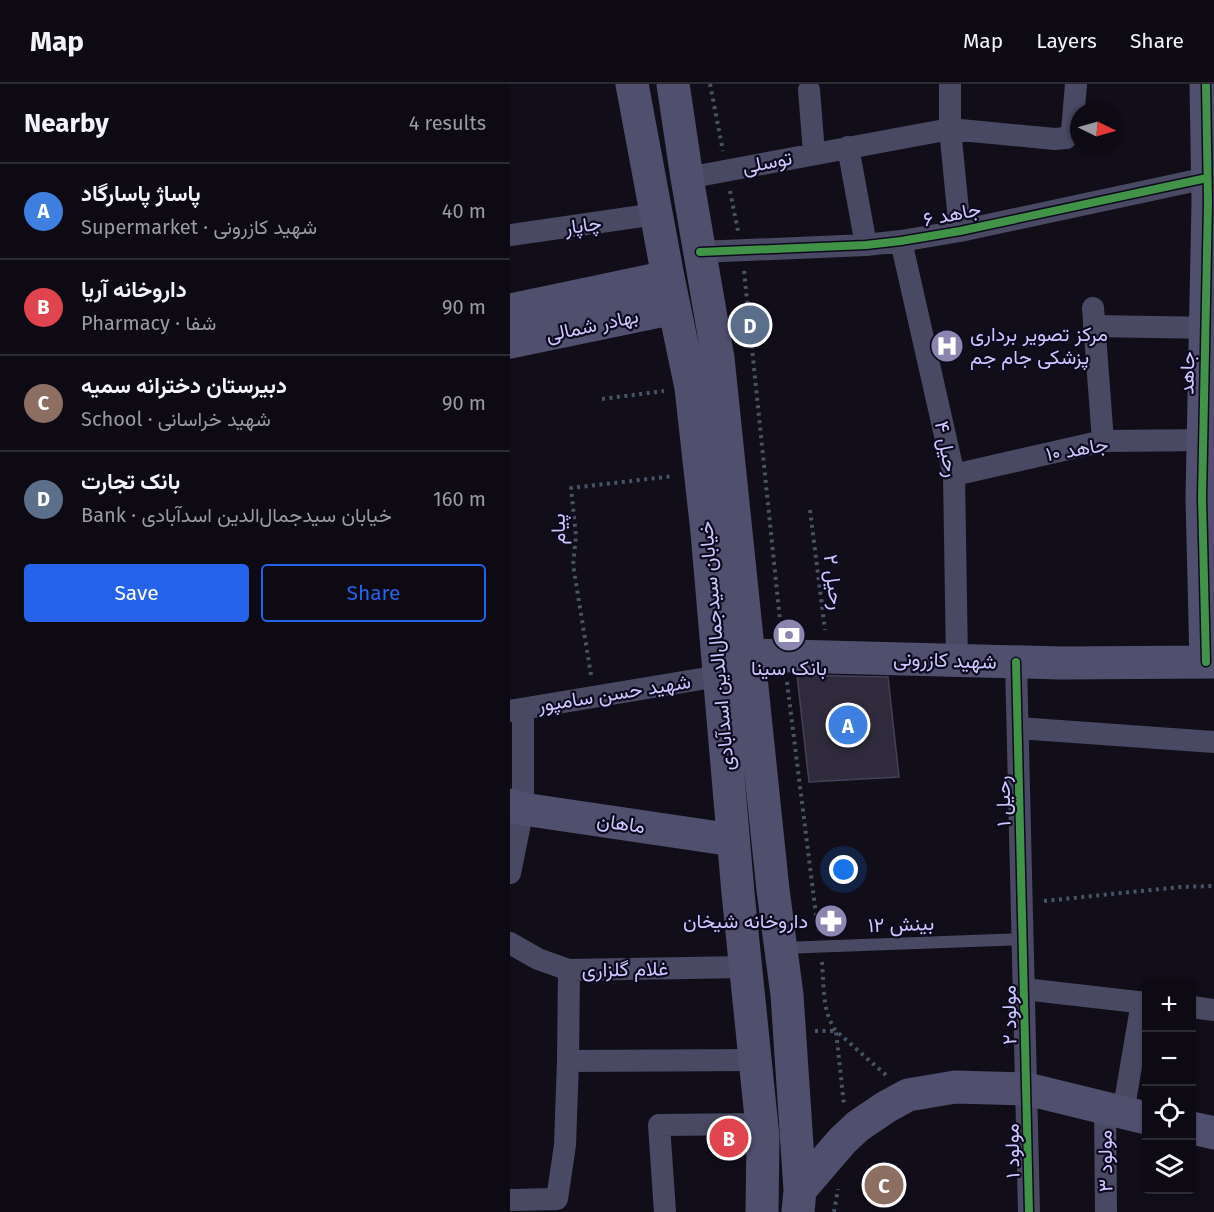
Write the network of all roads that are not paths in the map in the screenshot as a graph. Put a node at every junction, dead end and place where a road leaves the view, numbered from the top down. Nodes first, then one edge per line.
1 (632, 84) edge
2 (673, 84) edge
3 (950, 84) edge
4 (1076, 84) edge
5 (808, 90) dead end
6 (1209, 97) edge
7 (950, 129) junction
8 (848, 147) junction
9 (814, 153) junction
10 (687, 178) junction
11 (1210, 194) edge
12 (656, 214) junction
13 (960, 231) junction
14 (510, 236) edge
15 (901, 241) junction
16 (866, 245) junction
17 (700, 252) junction
18 (671, 292) junction
19 (510, 310) edge
20 (1209, 328) edge
21 (510, 342) edge
22 (1208, 440) edge
23 (1103, 441) junction
24 (954, 475) junction
25 (748, 655) junction
26 (957, 661) junction
27 (1016, 662) junction
28 (1210, 662) edge
29 (719, 676) junction
30 (517, 710) edge
31 (1018, 728) junction
32 (1214, 742) edge
33 (516, 807) edge
34 (733, 840) junction
35 (510, 873) edge
36 (1023, 939) junction
37 (510, 943) edge
38 (781, 948) junction
39 (745, 967) junction
40 (569, 970) junction
41 (1024, 990) junction
42 (1142, 1002) edge
43 (1196, 1008) edge
44 (1214, 1010) edge
45 (1142, 1014) edge
46 (568, 1060) junction
47 (755, 1060) junction
48 (1027, 1089) junction
49 (1125, 1114) edge
50 (762, 1124) junction
51 (1196, 1129) edge
52 (1214, 1133) edge
53 (510, 1200) edge
54 (799, 1201) edge
55 (665, 1212) edge
56 (762, 1212) edge
57 (1029, 1212) edge
58 (1106, 1212) edge

1 - 12 main road, خیابان سیدجمال‌الدین اسدآبادی
2 - 10 main road, خیابان سیدجمال‌الدین اسدآبادی
3 - 7 street
4 - 7 street, توسلی
5 - 9 street
6 - 11 main road, جاهد
7 - 8 street, توسلی
7 - 13 street
8 - 9 street, توسلی
8 - 16 street
9 - 10 street, توسلی
10 - 17 main road, خیابان سیدجمال‌الدین اسدآبادی
11 - 13 street, جاهد ۶
11 - 20 main road, جاهد
12 - 14 street, چاپار
12 - 18 main road, خیابان سیدجمال‌الدین اسدآبادی
13 - 15 street, جاهد ۶
15 - 16 street, جاهد ۶
15 - 24 street, رحیل ۴
16 - 17 street, جاهد ۶
17 - 25 main road, خیابان سیدجمال‌الدین اسدآبادی
18 - 19 main road, بهادر شمالی
18 - 21 main road, بهادر شمالی
18 - 29 main road, خیابان سیدجمال‌الدین اسدآبادی
20 - 22 main road, جاهد
20 - 23 street
22 - 23 street, جاهد ۱۰
22 - 28 main road, جاهد
23 - 24 street, جاهد ۱۰
24 - 26 street, رحیل ۴
25 - 26 main road, شهید کازرونی
25 - 38 main road, خیابان سیدجمال‌الدین اسدآبادی
26 - 27 main road, شهید کازرونی
27 - 28 main road, شهید کازرونی
27 - 31 street, رحیل ۱
29 - 30 street, شهید حسن سامپور
29 - 34 main road, خیابان سیدجمال‌الدین اسدآبادی
30 - 33 street
31 - 32 street
31 - 36 street, رحیل ۱
33 - 34 main road, ماهان
33 - 35 street
34 - 39 main road, خیابان سیدجمال‌الدین اسدآبادی
36 - 38 lane, بینش ۱۲
36 - 41 street, مولود ۲
37 - 40 street, غلام گلزاری
38 - 54 main road, خیابان سیدجمال‌الدین اسدآبادی
39 - 40 street, غلام گلزاری
39 - 47 main road, خیابان سیدجمال‌الدین اسدآبادی
40 - 46 street
41 - 42 street
41 - 48 street, مولود ۲
43 - 44 street
45 - 49 street, مولود ۳
46 - 47 street
46 - 53 street
47 - 50 main road, خیابان سیدجمال‌الدین اسدآبادی
48 - 49 main road
48 - 54 main road
48 - 57 street, مولود ۱
49 - 58 street, مولود ۳
50 - 55 street
50 - 56 main road, خیابان سیدجمال‌الدین اسدآبادی
51 - 52 main road

